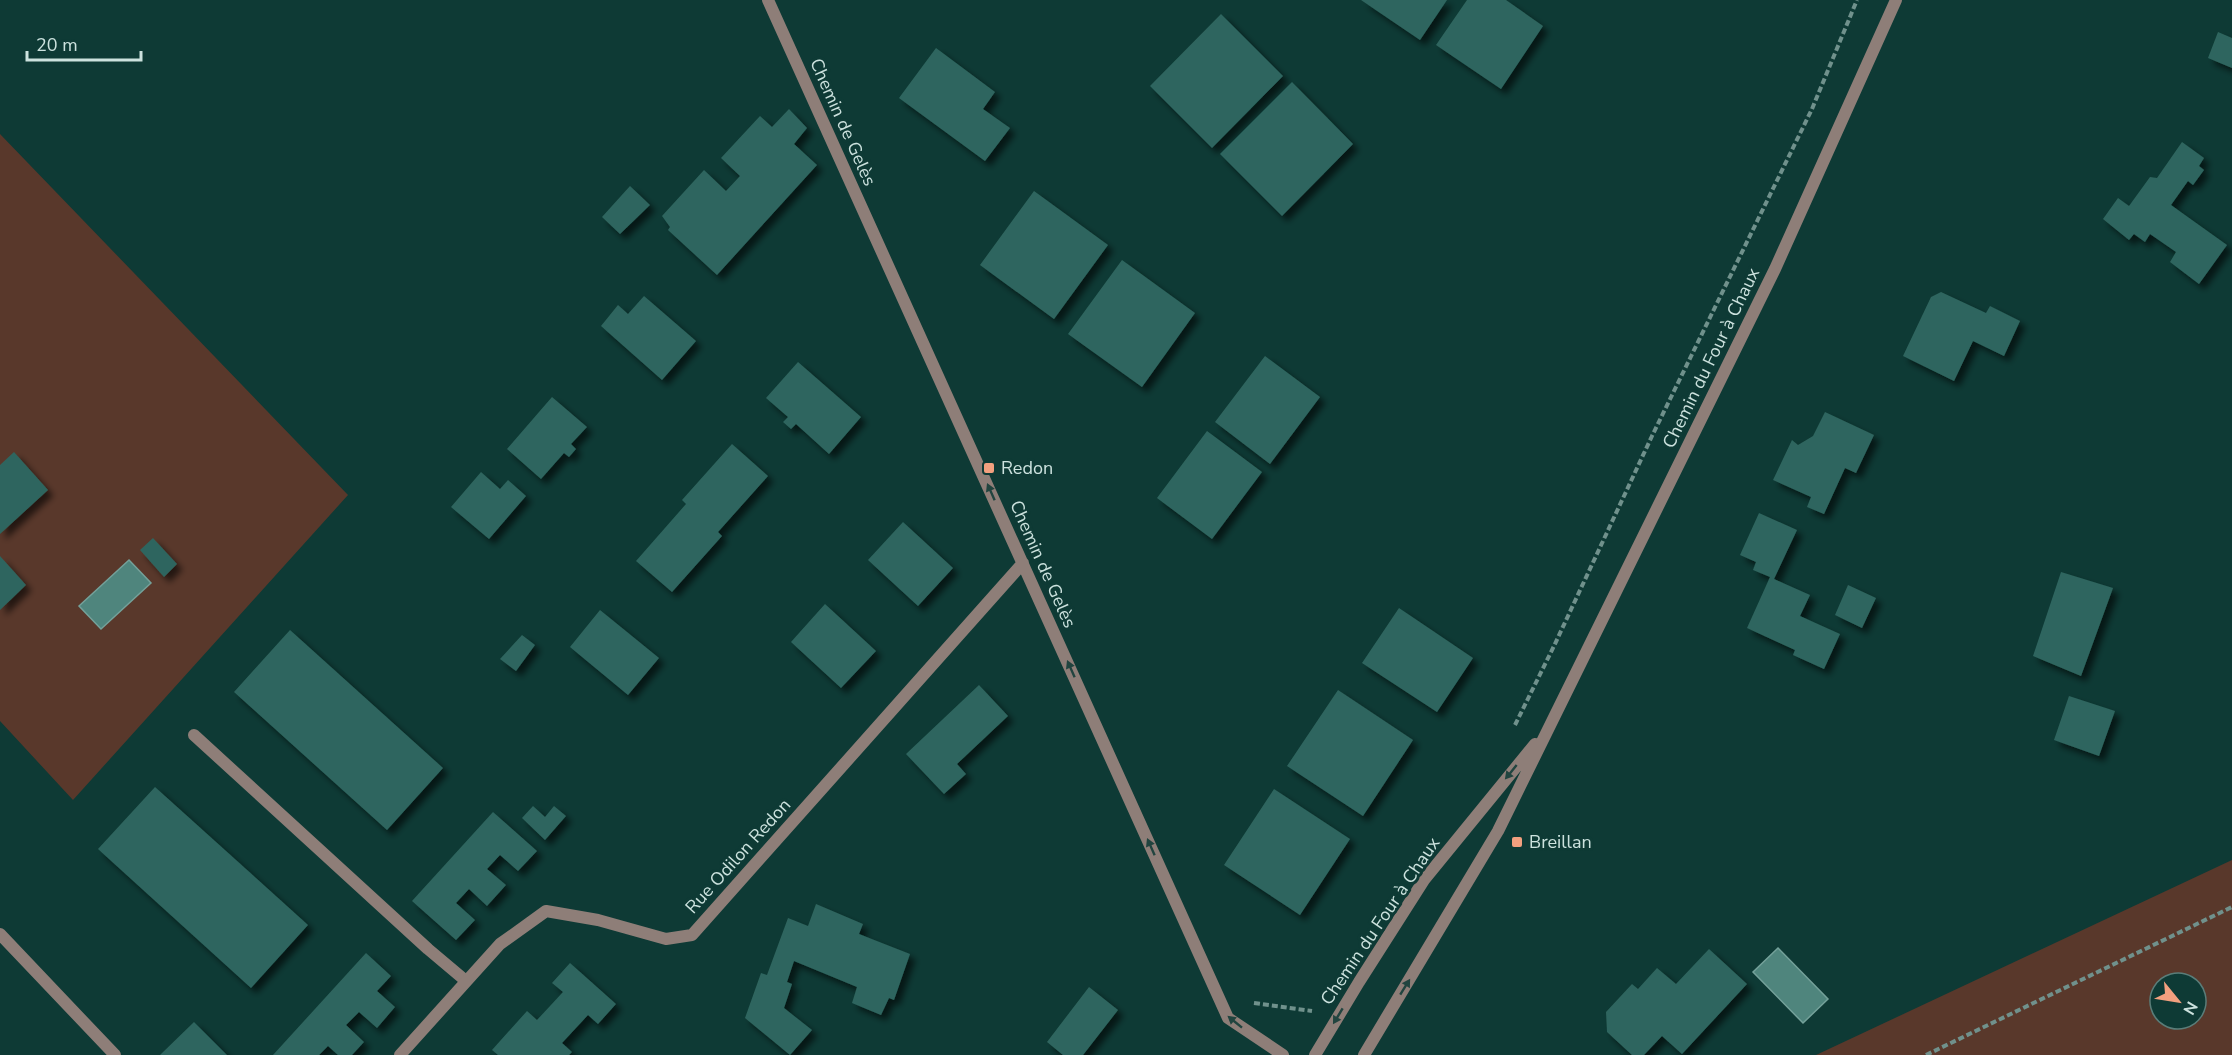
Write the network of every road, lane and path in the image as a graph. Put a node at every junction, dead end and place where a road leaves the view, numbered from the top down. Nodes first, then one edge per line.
1 (768, 0) edge
2 (1857, 0) edge
3 (1896, 0) edge
4 (1023, 563) junction
5 (1549, 727) junction
6 (1513, 729) dead end
7 (194, 735) dead end
8 (2232, 907) edge
9 (0, 934) edge
10 (466, 981) junction
11 (1319, 1006) dead end
12 (1307, 1020) dead end
13 (115, 1055) edge
14 (400, 1055) edge
15 (1283, 1055) edge
16 (1315, 1055) edge
17 (1364, 1055) edge
18 (1926, 1055) edge

4 -> 1 street, Chemin de Gelès
2 - 6 path
3 - 5 street, Chemin du Four à Chaux
4 - 10 street, Rue Odilon Redon
15 -> 4 street, Chemin de Gelès
5 -> 16 street, Chemin du Four à Chaux
17 -> 5 street, Chemin du Four à Chaux
7 - 10 street
8 - 18 path
9 - 13 street
10 - 14 street, Rue Odilon Redon
11 - 12 path

